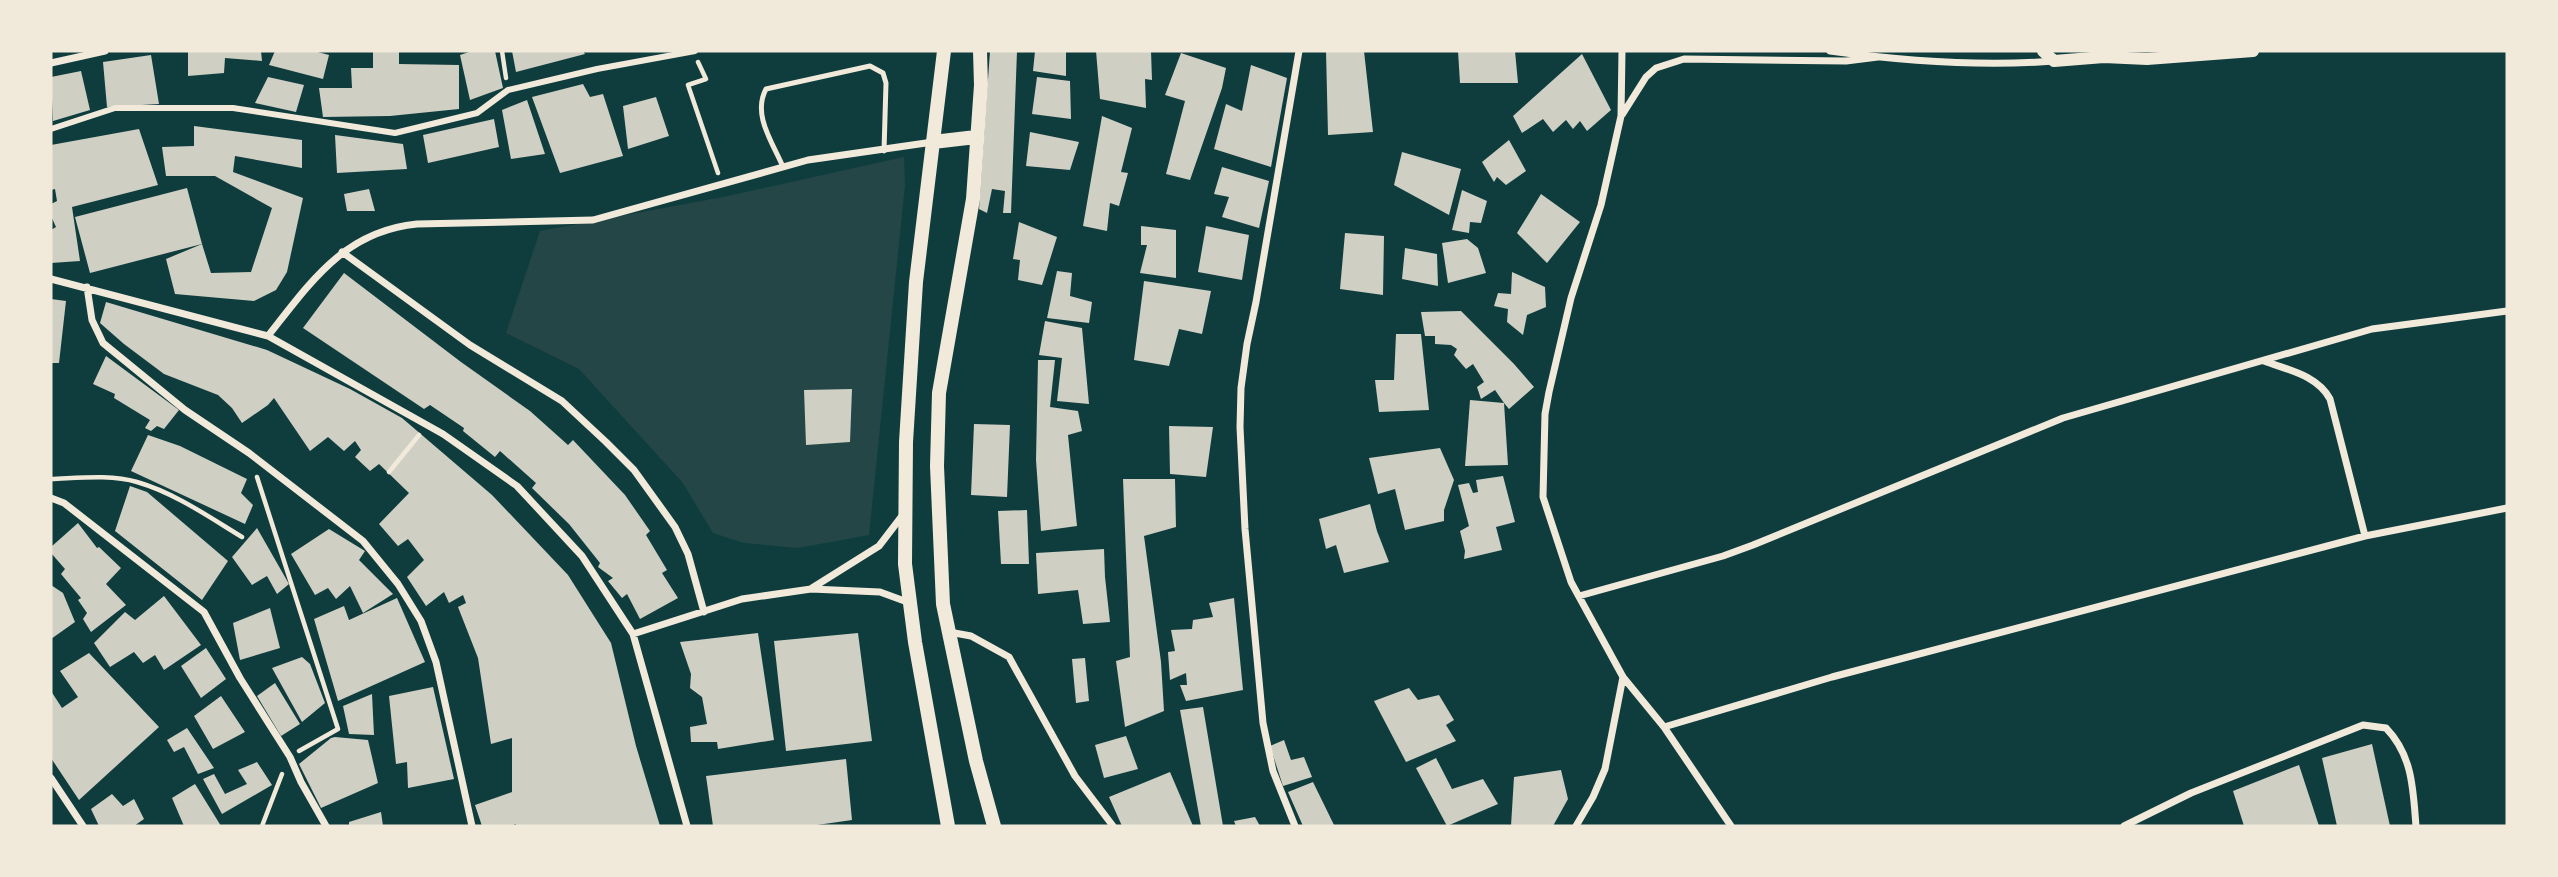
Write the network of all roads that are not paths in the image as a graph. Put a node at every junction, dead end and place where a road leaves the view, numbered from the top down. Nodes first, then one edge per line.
1 (105, 51) edge
2 (693, 51) edge
3 (944, 51) edge
4 (980, 51) edge
5 (1299, 51) edge
6 (1613, 51) edge
7 (1830, 51) edge
8 (2043, 51) edge
9 (2253, 51) edge
10 (1621, 55) edge
11 (1878, 57) junction
12 (2054, 61) junction
13 (51, 63) edge
14 (1622, 116) junction
15 (51, 129) edge
16 (976, 137) junction
17 (933, 142) junction
18 (884, 151) junction
19 (783, 167) junction
20 (342, 252) junction
21 (51, 279) edge
22 (86, 287) junction
23 (2507, 311) edge
24 (268, 336) junction
25 (2263, 361) junction
26 (51, 498) edge
27 (2507, 508) edge
28 (906, 509) junction
29 (2365, 536) junction
30 (811, 589) junction
31 (1579, 596) junction
32 (910, 603) junction
33 (704, 612) junction
34 (949, 632) junction
35 (633, 634) junction
36 (1623, 677) junction
37 (1664, 727) junction
38 (51, 778) edge
39 (83, 826) edge
40 (326, 826) edge
41 (472, 826) edge
42 (687, 826) edge
43 (948, 826) edge
44 (994, 826) edge
45 (1113, 826) edge
46 (1294, 826) edge
47 (1576, 826) edge
48 (1731, 826) edge
49 (2124, 826) edge
50 (2416, 826) edge

1 - 13 street
2 - 15 street
3 - 17 main road
4 - 16 main road
5 - 46 street
6 - 10 street
7 - 11 street
8 - 12 street
9 - 12 street
10 - 14 street
11 - 12 street
11 - 14 street
14 - 31 street
16 - 17 main road
16 - 34 main road
17 - 18 street
17 - 28 main road
18 - 19 street
18 - 19 lane
19 - 20 street
20 - 24 street
20 - 33 street
21 - 22 street
22 - 24 street
22 - 41 street
23 - 25 street
24 - 35 street
25 - 29 street
25 - 31 street
26 - 40 street
27 - 29 street
28 - 30 street
28 - 32 main road
29 - 37 street
30 - 32 street
30 - 33 street
31 - 36 street
32 - 43 main road
33 - 35 street
34 - 44 main road
34 - 45 street
35 - 42 street
36 - 37 street
36 - 47 street
37 - 48 street
38 - 39 street
49 - 50 street

